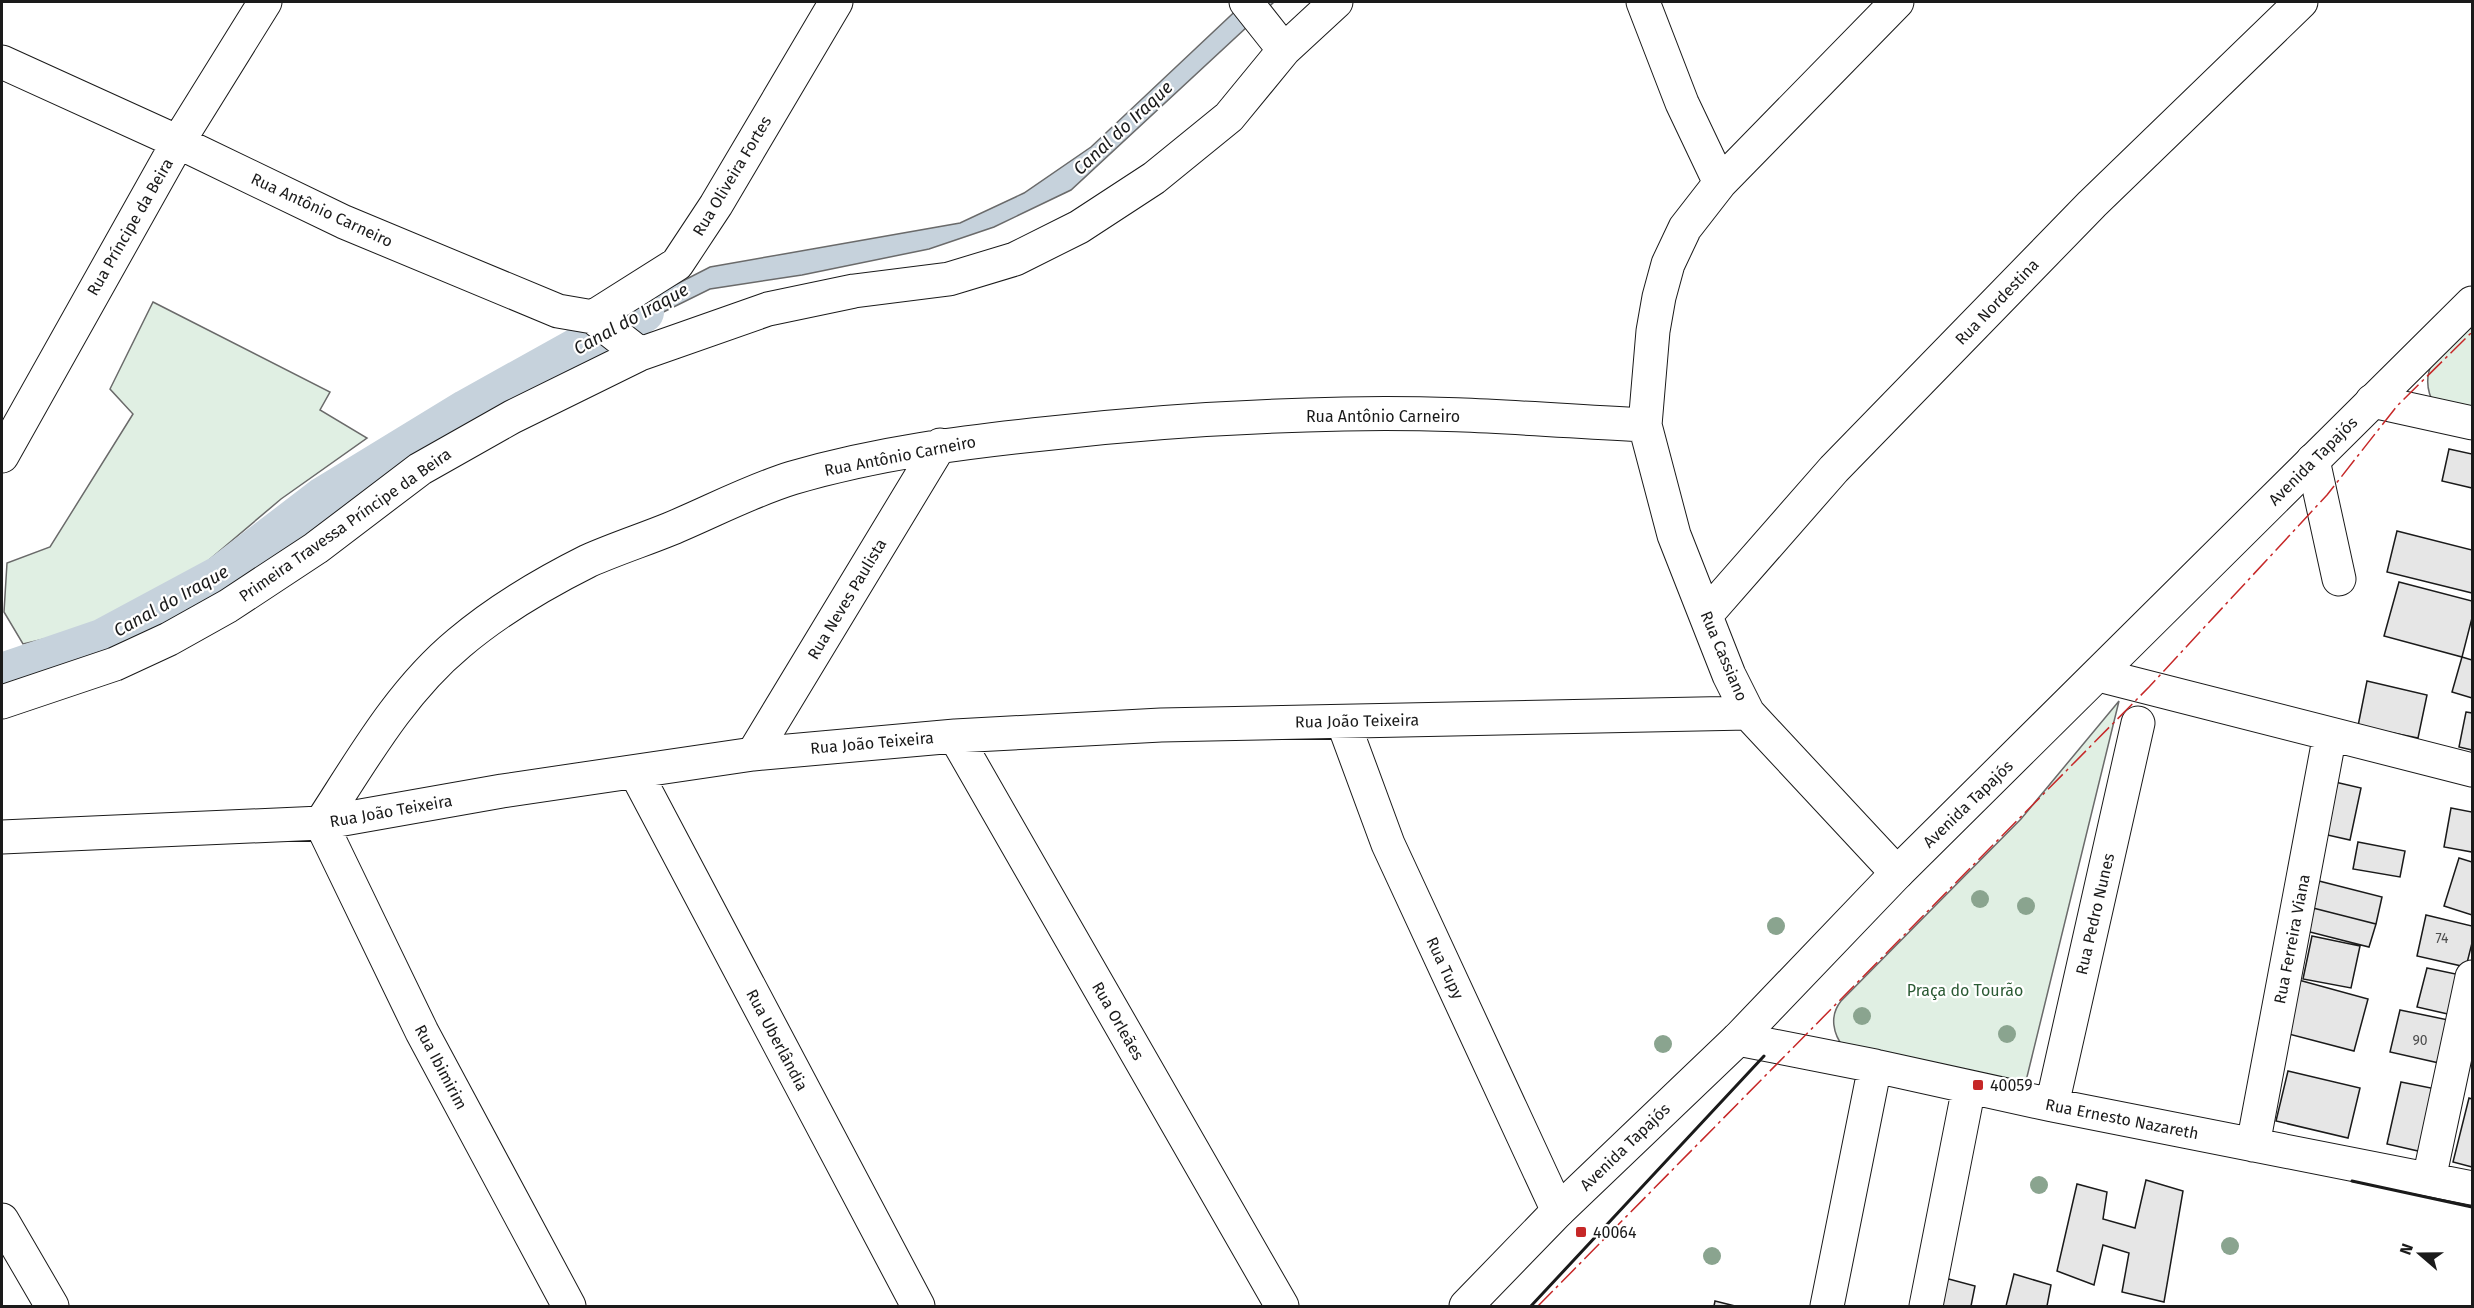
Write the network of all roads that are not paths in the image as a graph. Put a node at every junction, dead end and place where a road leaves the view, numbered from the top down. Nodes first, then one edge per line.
1 (265, 2) edge
2 (836, 2) edge
3 (1246, 2) edge
4 (1336, 2) edge
5 (1642, 2) edge
6 (1897, 2) edge
7 (2301, 2) edge
8 (1277, 40) junction
9 (2, 62) edge
10 (178, 142) junction
11 (1720, 183) junction
12 (2472, 303) edge
13 (593, 318) junction
14 (640, 354) junction
15 (2372, 401) junction
16 (2472, 423) edge
17 (1645, 425) junction
18 (940, 445) junction
19 (2, 456) edge
20 (2313, 460) junction
21 (2339, 579) dead end
22 (1706, 615) junction
23 (2099, 675) junction
24 (2, 702) edge
25 (1748, 713) junction
26 (1342, 722) junction
27 (2138, 723) dead end
28 (2330, 734) junction
29 (955, 736) junction
30 (753, 754) junction
31 (2472, 770) edge
32 (636, 773) junction
33 (321, 823) junction
34 (2, 837) edge
35 (1897, 873) junction
36 (2472, 977) edge
37 (1738, 1039) junction
38 (1875, 1066) junction
39 (1969, 1087) junction
40 (2052, 1105) junction
41 (2253, 1145) junction
42 (2429, 1179) junction
43 (2472, 1188) edge
44 (1558, 1211) junction
45 (2, 1220) edge
46 (52, 1306) edge
47 (569, 1306) edge
48 (918, 1306) edge
49 (1282, 1306) edge
50 (1466, 1306) edge
51 (1827, 1306) edge
52 (1926, 1306) edge

1 - 10 street, Rua Príncipe da Beira
2 - 13 street, Rua Oliveira Fortes
3 - 8 street
4 - 8 street, Primeira Travessa Príncipe da Beira
5 - 11 street
6 - 11 street, Rua Cassiano
7 - 22 street, Rua Nordestina
8 - 14 street, Primeira Travessa Príncipe da Beira
9 - 10 street, Rua Antônio Carneiro
10 - 13 street, Rua Antônio Carneiro
10 - 19 street, Rua Príncipe da Beira
11 - 17 street, Rua Cassiano
12 - 15 street, Avenida Tapajós
13 - 14 street, Rua Antônio Carneiro
14 - 24 street, Primeira Travessa Príncipe da Beira
15 - 16 street
15 - 20 street, Avenida Tapajós
17 - 18 street, Rua Antônio Carneiro
17 - 22 street, Rua Cassiano
18 - 30 street, Rua Neves Paulista
18 - 33 street, Rua Antônio Carneiro
20 - 21 street
20 - 23 street, Avenida Tapajós
22 - 25 street, Rua Cassiano
23 - 28 street
23 - 35 street, Avenida Tapajós
25 - 26 street, Rua João Teixeira
25 - 35 street, Rua Cassiano
26 - 29 street, Rua João Teixeira
26 - 44 street, Rua Tupy
27 - 40 street, Rua Pedro Nunes
28 - 31 street
28 - 41 street, Rua Ferreira Viana
29 - 30 street, Rua João Teixeira
29 - 49 street, Rua Orleães
30 - 32 street, Rua João Teixeira
32 - 33 street, Rua João Teixeira
32 - 48 street, Rua Uberlândia
33 - 34 street, Rua João Teixeira
33 - 47 street, Rua Ibimirim
35 - 37 street, Avenida Tapajós
36 - 42 street
37 - 38 street, Rua Ernesto Nazareth
37 - 44 street, Avenida Tapajós
38 - 39 street, Rua Ernesto Nazareth
38 - 51 street
39 - 40 street, Rua Ernesto Nazareth
39 - 52 street
40 - 41 street, Rua Ernesto Nazareth
41 - 42 street, Rua Ernesto Nazareth
42 - 43 street, Rua Ernesto Nazareth
44 - 50 street, Avenida Tapajós
45 - 46 street

